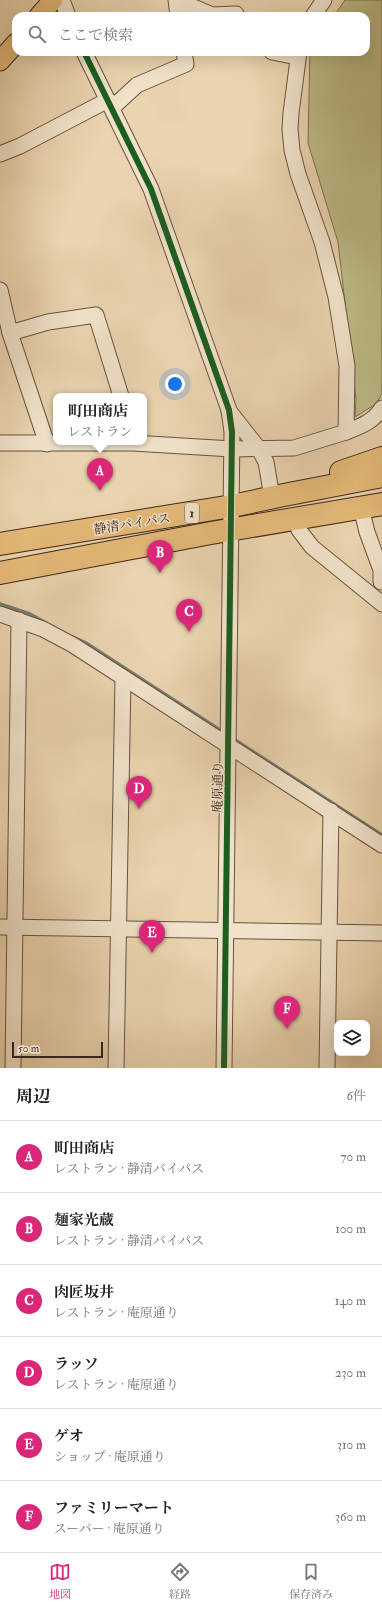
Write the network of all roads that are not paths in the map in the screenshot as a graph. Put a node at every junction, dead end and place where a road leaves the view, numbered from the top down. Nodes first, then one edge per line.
1 (53, 0) edge
2 (62, 0) edge
3 (176, 0) edge
4 (324, 0) edge
5 (43, 12) edge
6 (66, 12) edge
7 (178, 12) edge
8 (205, 12) edge
9 (316, 12) edge
10 (86, 56) edge
11 (185, 56) edge
12 (298, 56) edge
13 (110, 104) junction
14 (0, 154) edge
15 (0, 290) edge
16 (10, 333) junction
17 (120, 393) edge
18 (382, 408) edge
19 (228, 410) junction
20 (346, 432) junction
21 (0, 443) edge
22 (47, 444) junction
23 (53, 444) edge
24 (147, 444) edge
25 (232, 449) junction
26 (259, 449) junction
27 (382, 458) edge
28 (382, 476) edge
29 (278, 496) junction
30 (232, 506) junction
31 (372, 508) edge
32 (295, 518) junction
33 (232, 529) junction
34 (0, 544) edge
35 (0, 573) edge
36 (381, 582) edge
37 (379, 601) edge
38 (0, 614) edge
39 (19, 620) junction
40 (123, 678) junction
41 (229, 743) junction
42 (331, 811) junction
43 (382, 845) edge
44 (0, 927) edge
45 (16, 928) junction
46 (118, 929) junction
47 (225, 930) junction
48 (329, 932) junction
49 (382, 933) edge
50 (14, 1068) edge
51 (116, 1068) edge
52 (224, 1068) edge
53 (327, 1068) edge

1 - 5 main road
2 - 6 street
3 - 7 street
3 - 8 street
4 - 9 street
10 - 13 street
11 - 13 street
12 - 20 street
13 - 14 street
13 - 19 street
15 - 16 street
16 - 17 street
16 - 22 street
18 - 20 street
19 - 25 street, 庵原通り
19 - 26 street
20 - 26 street
21 - 22 street
22 - 23 street
24 - 25 street
25 - 26 street
25 - 30 street, 庵原通り
26 - 29 street
27 - 29 highway
28 - 29 highway, 静清バイパス / 1
29 - 30 highway, 静清バイパス / 1
30 - 33 street, 庵原通り
30 - 34 highway, 静清バイパス / 1
31 - 32 highway, 静清バイパス / 1
31 - 36 street
32 - 33 highway, 静清バイパス / 1
32 - 37 street
33 - 35 highway, 静清バイパス / 1
33 - 41 street, 庵原通り
36 - 37 street
38 - 39 street
39 - 40 street
39 - 45 street
40 - 41 street
40 - 46 street
41 - 42 street
41 - 47 street, 庵原通り
42 - 43 street
42 - 48 street
44 - 45 street
45 - 46 street
45 - 50 street
46 - 47 street
46 - 51 street
47 - 48 street
47 - 52 street, 庵原通り
48 - 49 street
48 - 53 street

